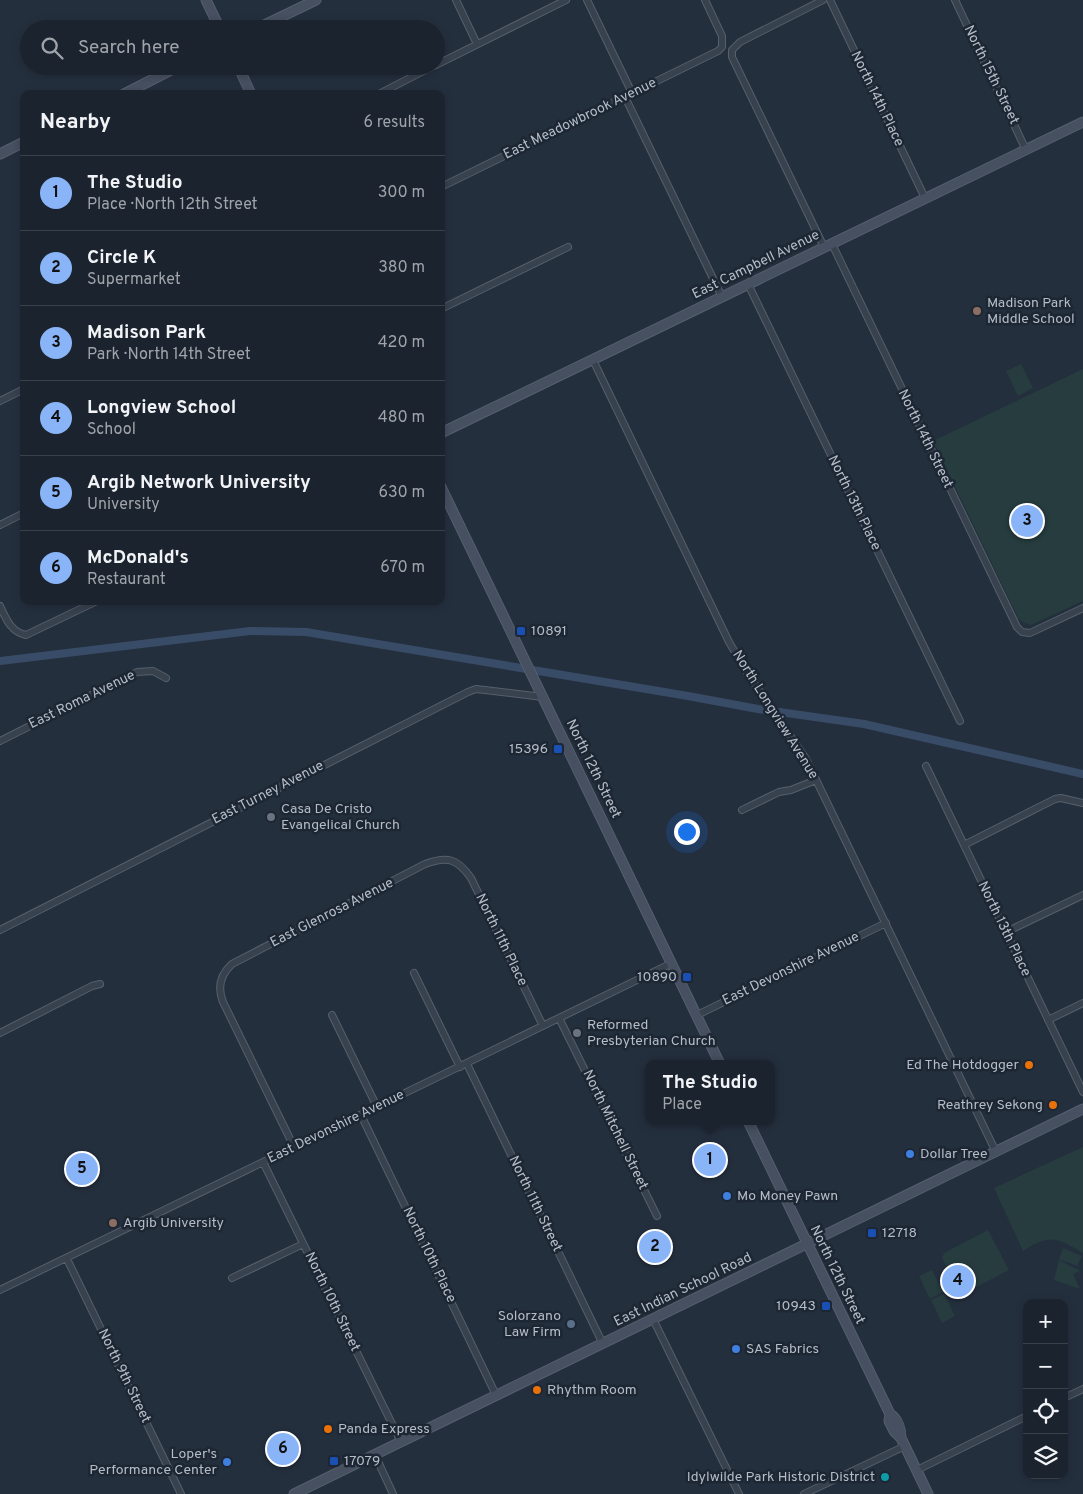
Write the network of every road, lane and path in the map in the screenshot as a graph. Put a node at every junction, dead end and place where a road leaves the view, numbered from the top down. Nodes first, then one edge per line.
1 (206, 0) edge
2 (316, 0) edge
3 (456, 0) edge
4 (566, 0) edge
5 (587, 0) edge
6 (705, 0) edge
7 (823, 0) edge
8 (830, 0) edge
9 (955, 0) edge
10 (216, 20) edge
11 (275, 20) edge
12 (477, 44) junction
13 (445, 61) edge
14 (162, 75) edge
15 (242, 75) edge
16 (417, 75) edge
17 (133, 90) edge
18 (249, 90) edge
19 (386, 90) edge
20 (632, 94) junction
21 (625, 97) junction
22 (1083, 122) edge
23 (20, 144) edge
24 (1026, 150) junction
25 (0, 154) edge
26 (445, 185) edge
27 (925, 198) junction
28 (828, 246) junction
29 (568, 247) dead end
30 (748, 284) junction
31 (722, 297) junction
32 (445, 307) edge
33 (593, 360) junction
34 (20, 391) edge
35 (0, 401) edge
36 (445, 432) edge
37 (445, 495) edge
38 (20, 515) edge
39 (0, 525) edge
40 (89, 605) edge
41 (0, 606) edge
42 (1083, 608) edge
43 (166, 678) dead end
44 (543, 697) junction
45 (960, 721) dead end
46 (0, 741) edge
47 (926, 766) dead end
48 (816, 780) junction
49 (1083, 803) edge
50 (742, 810) dead end
51 (964, 844) junction
52 (452, 860) joint
53 (1083, 895) edge
54 (886, 923) junction
55 (0, 930) edge
56 (1006, 932) junction
57 (672, 963) junction
58 (414, 973) dead end
59 (100, 984) dead end
60 (1083, 1003) edge
61 (332, 1015) dead end
62 (697, 1015) junction
63 (559, 1018) junction
64 (1048, 1020) junction
65 (543, 1026) junction
66 (0, 1033) edge
67 (718, 1060) edge
68 (467, 1064) junction
69 (460, 1067) junction
70 (1083, 1092) edge
71 (377, 1107) junction
72 (1083, 1109) edge
73 (362, 1115) junction
74 (750, 1125) edge
75 (294, 1147) junction
76 (996, 1152) junction
77 (263, 1162) junction
78 (657, 1216) dead end
79 (303, 1244) junction
80 (807, 1245) junction
81 (67, 1259) junction
82 (232, 1278) dead end
83 (0, 1290) edge
84 (653, 1319) junction
85 (603, 1344) junction
86 (1083, 1389) edge
87 (496, 1395) junction
88 (1068, 1396) edge
89 (1023, 1418) edge
90 (401, 1442) junction
91 (903, 1442) junction
92 (374, 1455) junction
93 (917, 1470) junction
94 (182, 1494) edge
95 (294, 1494) edge
96 (393, 1494) edge
97 (739, 1494) edge
98 (804, 1494) edge
99 (928, 1494) edge

1 - 10 street
2 - 11 street
3 - 12 street
4 - 12 street
5 - 20 street
6 - 20 street, East Meadowbrook Avenue
7 - 28 street, North 14th Street
8 - 27 street, North 14th Place
9 - 24 street, North 15th Street
12 - 13 street
14 - 17 street
15 - 18 street
16 - 19 street
20 - 21 street, East Meadowbrook Avenue
21 - 26 street, East Meadowbrook Avenue
21 - 31 street
22 - 24 street, East Campbell Avenue
23 - 25 street
24 - 27 street, East Campbell Avenue
27 - 28 street, East Campbell Avenue
28 - 30 street, East Campbell Avenue
28 - 42 street, North 14th Street
29 - 32 street
30 - 31 street, East Campbell Avenue
30 - 45 street, North 13th Place
31 - 33 street, East Campbell Avenue
33 - 36 street, East Campbell Avenue
33 - 48 street, North Longview Avenue
34 - 35 street
37 - 44 street, North 12th Street
38 - 39 street
40 - 41 street
43 - 46 street, East Roma Avenue
44 - 55 street, East Turney Avenue
44 - 57 street, North 12th Street
47 - 51 street, North 13th Place
48 - 50 street
48 - 54 street, North Longview Avenue
49 - 51 street
51 - 56 street, North 13th Place
52 - 65 street, North 11th Place
52 - 75 street, East Glenrosa Avenue
53 - 56 street
54 - 62 street, East Devonshire Avenue
54 - 76 street, North Longview Avenue
56 - 64 street, North 13th Place
57 - 62 street, North 12th Street
57 - 63 street, East Devonshire Avenue
58 - 69 street
59 - 66 street
60 - 64 street
61 - 71 street
62 - 67 street, North 12th Street
63 - 65 street, East Devonshire Avenue
63 - 78 street, North Mitchell Street
64 - 70 street, North 13th Place
65 - 68 street, East Devonshire Avenue
68 - 69 street, East Devonshire Avenue
68 - 85 street, North 11th Street
69 - 71 street, East Devonshire Avenue
71 - 73 street, East Devonshire Avenue
72 - 76 street, East Indian School Road
73 - 75 street, East Devonshire Avenue
73 - 87 street, North 10th Place
74 - 80 street, North 12th Street
75 - 77 street, East Devonshire Avenue
76 - 80 street, East Indian School Road
77 - 79 street, North 10th Street
77 - 81 street, East Devonshire Avenue
79 - 82 street
79 - 90 street, North 10th Street
80 - 84 street, East Indian School Road
80 - 91 street, North 12th Street
81 - 83 street, East Devonshire Avenue
81 - 94 street, North 9th Street
84 - 85 street, East Indian School Road
84 - 97 street
85 - 87 street, East Indian School Road
86 - 88 street
87 - 90 street, East Indian School Road
89 - 93 street
90 - 92 street, East Indian School Road
91 - 93 street, North 12th Street
91 - 98 street
92 - 95 street, East Indian School Road
92 - 96 street
93 - 99 street, North 12th Street

